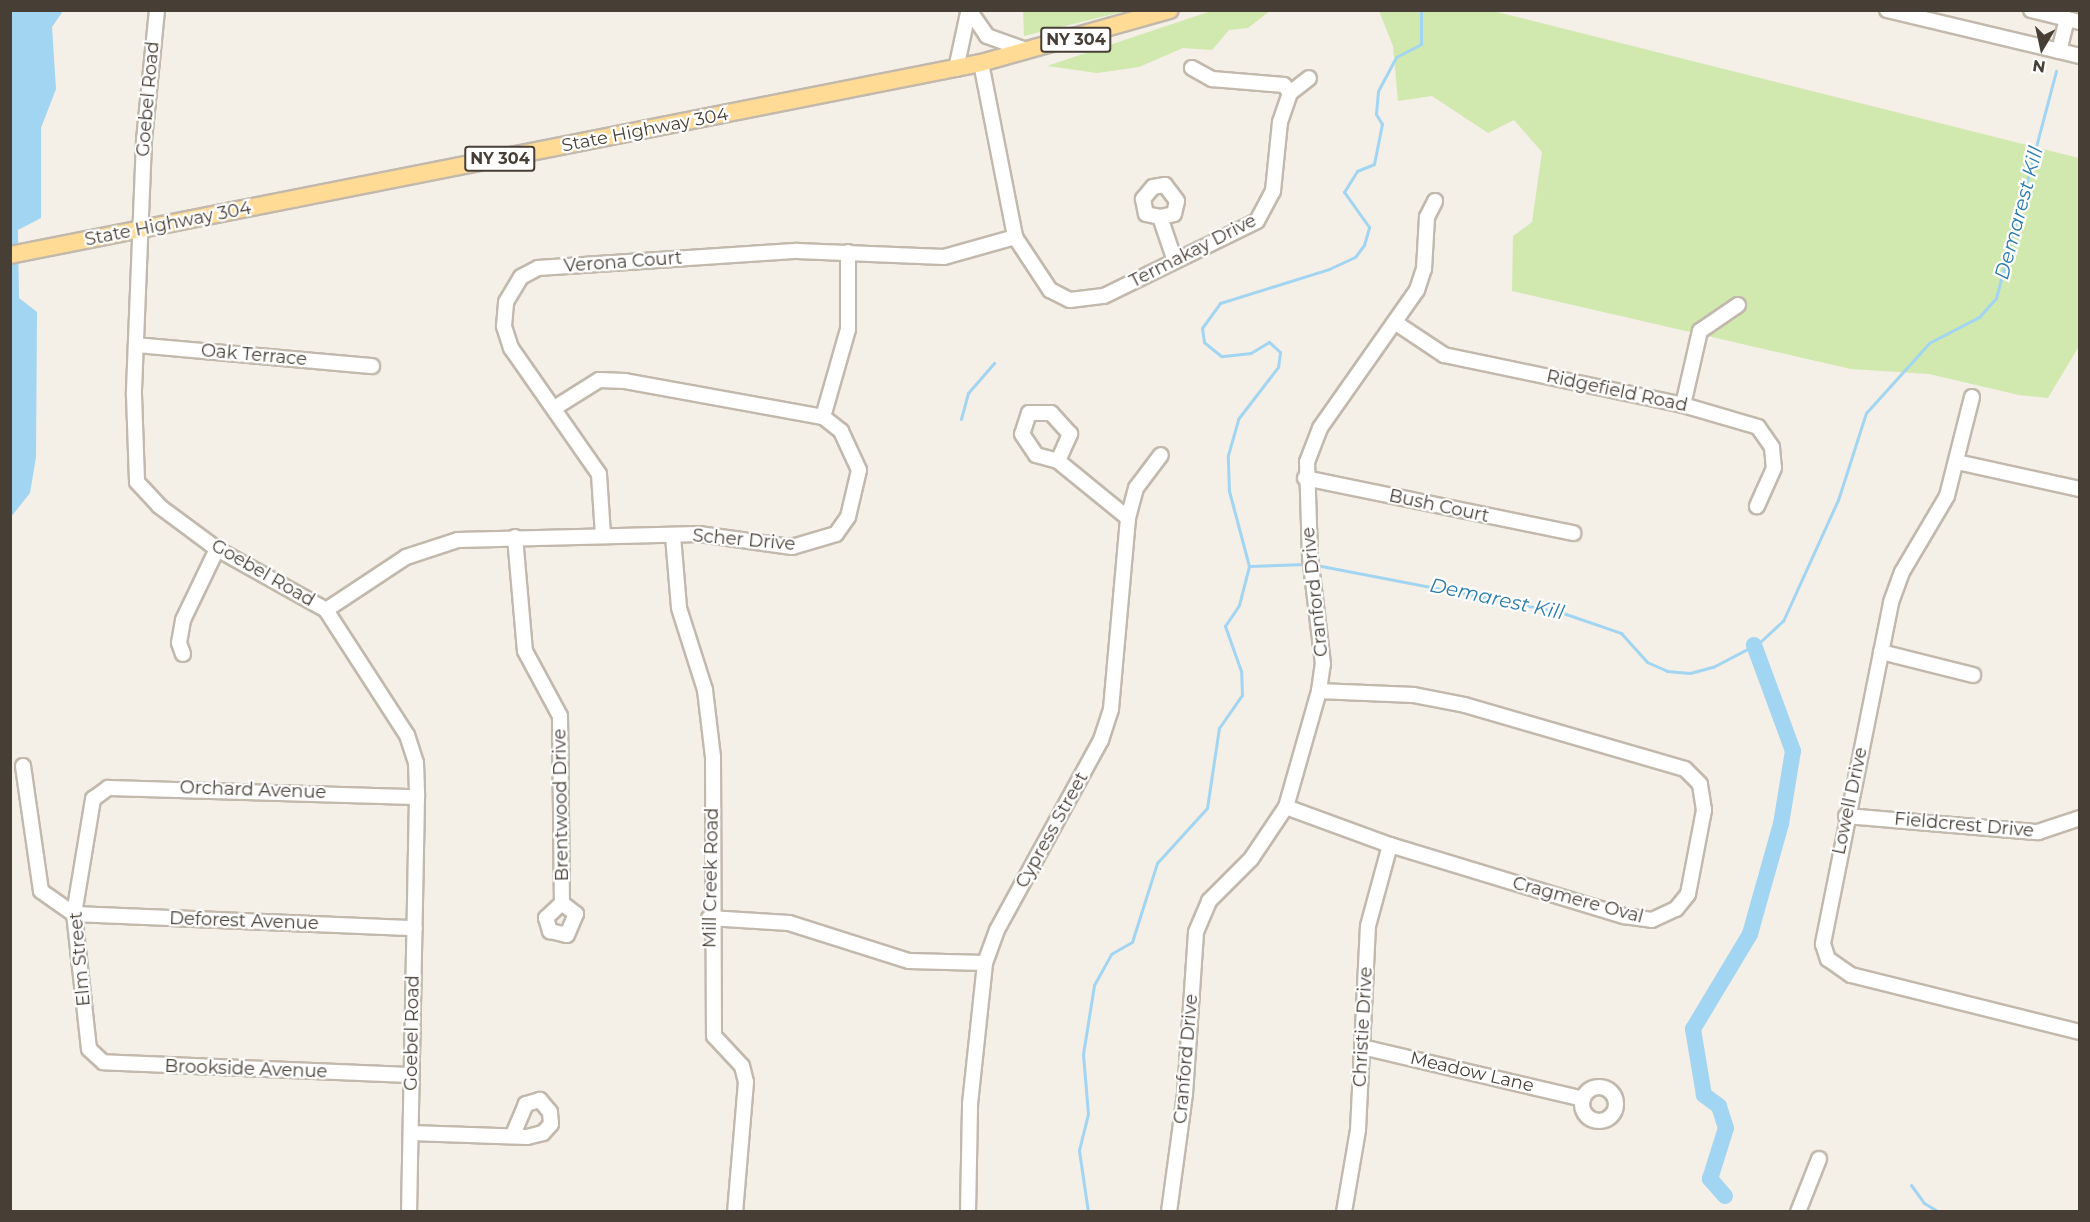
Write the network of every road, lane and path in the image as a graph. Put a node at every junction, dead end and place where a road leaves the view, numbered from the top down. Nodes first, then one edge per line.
1 (157, 10) edge
2 (969, 10) edge
3 (1170, 10) edge
4 (1887, 10) edge
5 (2031, 10) edge
6 (2073, 20) edge
7 (1034, 51) junction
8 (2060, 51) junction
9 (2079, 56) edge
10 (981, 63) junction
11 (1192, 68) dead end
12 (956, 69) junction
13 (1309, 78) dead end
14 (1290, 93) junction
15 (1435, 201) dead end
16 (1160, 217) dead end
17 (141, 230) junction
18 (1015, 237) junction
19 (848, 252) junction
20 (10, 255) edge
21 (1175, 261) junction
22 (1738, 305) dead end
23 (1396, 323) junction
24 (136, 345) junction
25 (372, 366) dead end
26 (1972, 397) dead end
27 (1683, 405) junction
28 (556, 407) junction
29 (823, 417) junction
30 (1161, 455) dead end
31 (1058, 461) dead end
32 (1957, 462) junction
33 (1305, 478) junction
34 (2079, 489) edge
35 (1757, 506) dead end
36 (1128, 518) junction
37 (1573, 533) dead end
38 (603, 535) junction
39 (673, 536) junction
40 (515, 537) junction
41 (218, 549) junction
42 (326, 610) junction
43 (1881, 652) junction
44 (183, 654) dead end
45 (1973, 675) dead end
46 (1319, 691) junction
47 (23, 766) dead end
48 (417, 797) junction
49 (93, 799) joint
50 (1286, 807) junction
51 (1846, 816) junction
52 (2079, 818) edge
53 (1390, 845) junction
54 (561, 903) dead end
55 (74, 914) junction
56 (709, 918) junction
57 (414, 928) junction
58 (985, 963) junction
59 (2079, 1032) edge
60 (1362, 1047) junction
61 (89, 1049) joint
62 (409, 1075) junction
63 (1583, 1099) dead end
64 (411, 1133) junction
65 (513, 1134) dead end
66 (1819, 1159) dead end
67 (409, 1212) edge
68 (735, 1212) edge
69 (968, 1212) edge
70 (1168, 1212) edge
71 (1344, 1212) edge
72 (1798, 1212) edge

1 - 17 street, Goebel Road
2 - 7 street
2 - 12 street
3 - 7 main road, State Highway 304 / NY 304
4 - 8 street
5 - 6 street
6 - 8 street
7 - 10 main road, State Highway 304 / NY 304
8 - 9 street
10 - 12 main road, State Highway 304 / NY 304
10 - 18 street
11 - 14 street
12 - 17 main road, State Highway 304 / NY 304
13 - 14 street
14 - 21 street, Termakay Drive
15 - 23 street, Cranford Drive
16 - 21 street
17 - 20 main road, State Highway 304 / NY 304
17 - 24 street, Goebel Road
18 - 19 street, Verona Court
18 - 21 street, Termakay Drive
19 - 28 street, Verona Court
19 - 29 street
22 - 27 street
23 - 27 street, Ridgefield Road
23 - 33 street, Cranford Drive
24 - 25 street, Oak Terrace
24 - 41 street, Goebel Road
26 - 32 street, Lowell Drive
27 - 35 street, Ridgefield Road
28 - 29 street
28 - 38 street, Verona Court
29 - 39 street, Scher Drive
30 - 36 street, Cypress Street
31 - 36 street
32 - 34 street
32 - 43 street, Lowell Drive
33 - 37 street, Bush Court
33 - 46 street, Cranford Drive
36 - 58 street, Cypress Street
38 - 39 street, Scher Drive
38 - 40 street, Scher Drive
39 - 56 street, Mill Creek Road
40 - 42 street, Scher Drive
40 - 54 street, Brentwood Drive
41 - 42 street, Goebel Road
41 - 44 street
42 - 48 street, Goebel Road
43 - 45 street
43 - 51 street, Lowell Drive
46 - 50 street, Cranford Drive
46 - 53 street, Cragmere Oval
47 - 55 street
48 - 49 street, Orchard Avenue
48 - 57 street, Goebel Road
49 - 55 street, Elm Street
50 - 53 street, Cragmere Oval
50 - 70 street, Cranford Drive
51 - 52 street, Fieldcrest Drive
51 - 59 street, Lowell Drive
53 - 60 street, Christie Drive
55 - 57 street, Deforest Avenue
55 - 61 street, Elm Street
56 - 58 street
56 - 68 street, Mill Creek Road
57 - 62 street, Goebel Road
58 - 69 street, Cypress Street
60 - 63 street, Meadow Lane
60 - 71 street, Christie Drive
61 - 62 street, Brookside Avenue
62 - 64 street, Goebel Road
64 - 65 street
64 - 67 street, Goebel Road
66 - 72 street

